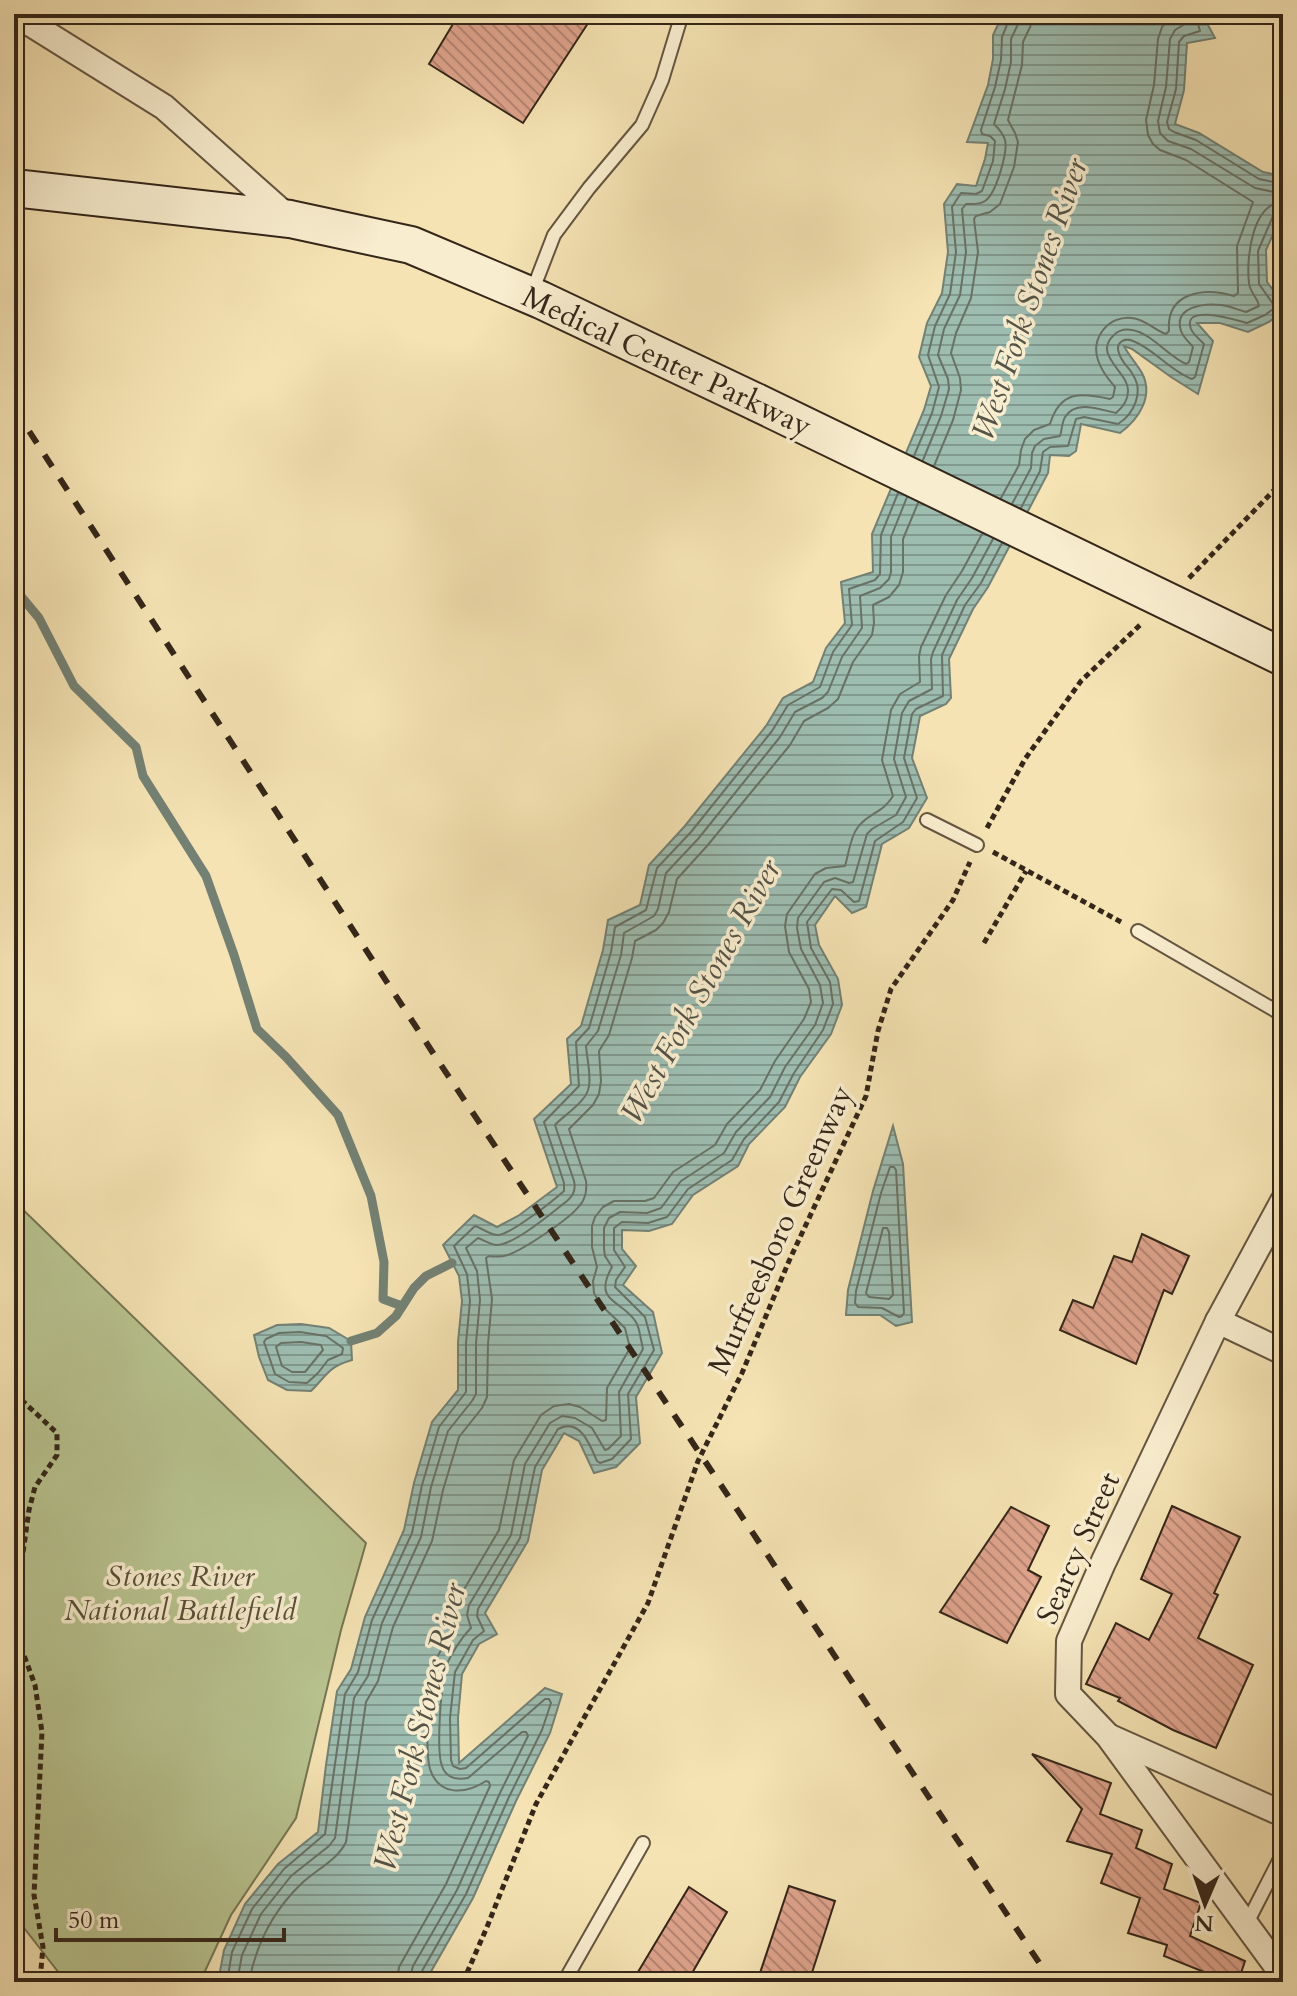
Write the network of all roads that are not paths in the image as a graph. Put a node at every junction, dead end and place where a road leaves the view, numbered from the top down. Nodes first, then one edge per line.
1 (15, 14) edge
2 (682, 14) edge
3 (14, 188) edge
4 (290, 219) junction
5 (531, 296) junction
6 (1283, 657) edge
7 (927, 820) dead end
8 (977, 845) road end
9 (1138, 931) road end
10 (1283, 1015) edge
11 (1283, 1201) edge
12 (1218, 1321) junction
13 (1283, 1352) edge
14 (1108, 1736) junction
15 (1283, 1814) edge
16 (643, 1843) dead end
17 (1283, 1853) edge
18 (1246, 1925) junction
19 (1283, 1975) edge
20 (564, 1982) edge

1 - 4 street
2 - 5 lane
3 - 4 main road, Medical Center Parkway
4 - 5 main road, Medical Center Parkway
5 - 6 main road, Medical Center Parkway, bridge
7 - 8 lane
9 - 10 lane
11 - 12 street, Searcy Street
12 - 13 street
12 - 14 street, Searcy Street
14 - 15 street
14 - 18 street, Searcy Street
16 - 20 lane
17 - 18 lane
18 - 19 street, Searcy Street

